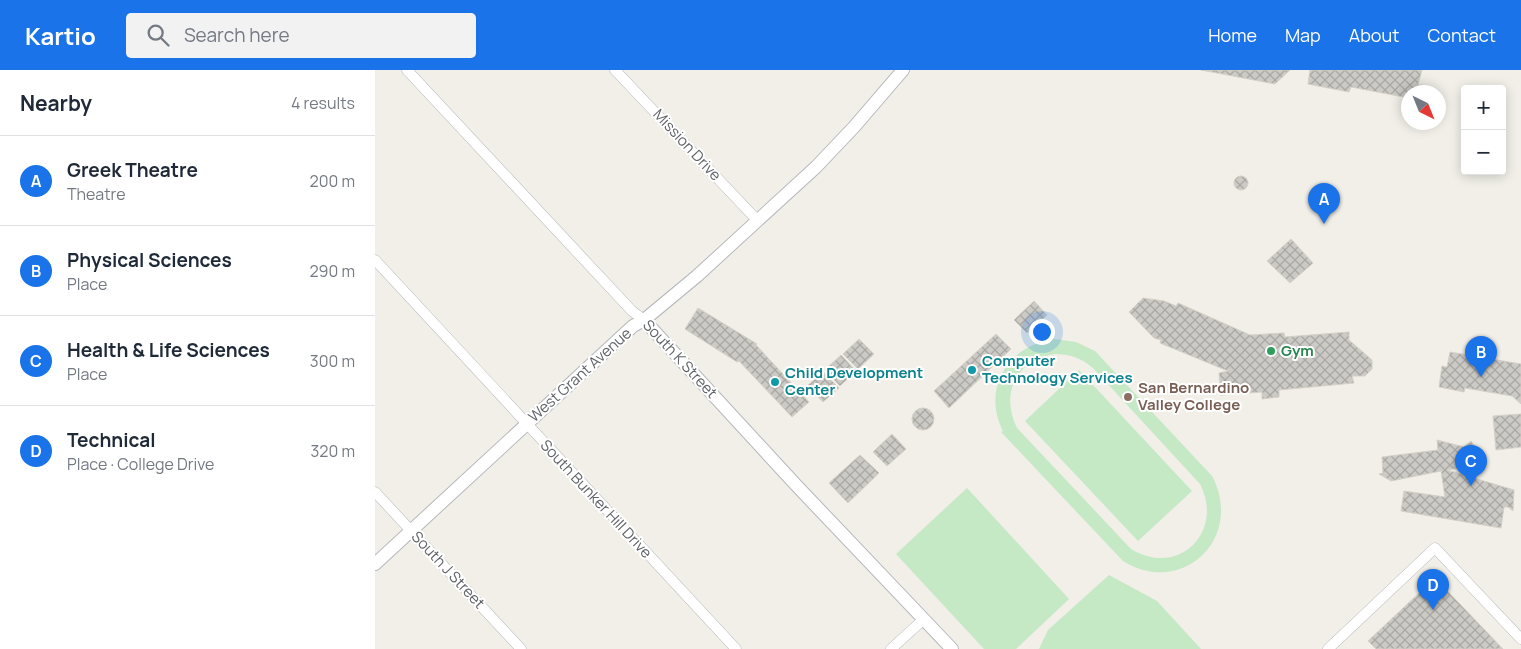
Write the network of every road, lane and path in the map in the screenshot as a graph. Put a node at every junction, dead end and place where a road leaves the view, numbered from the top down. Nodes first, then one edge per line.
1 (407, 70) edge
2 (615, 70) edge
3 (903, 70) edge
4 (757, 220) junction
5 (375, 260) edge
6 (644, 320) junction
7 (527, 424) junction
8 (375, 492) edge
9 (411, 531) junction
10 (375, 564) edge
11 (923, 619) junction
12 (1521, 639) edge
13 (521, 649) edge
14 (736, 649) edge
15 (891, 649) edge
16 (952, 649) edge
17 (1327, 649) edge

1 - 6 street, South K Street
2 - 4 street, Mission Drive
3 - 4 street, West Grant Avenue
4 - 6 street, West Grant Avenue
5 - 7 street, South Bunker Hill Drive
6 - 7 street, West Grant Avenue
6 - 11 street, South K Street
7 - 9 street, West Grant Avenue
7 - 14 street, South Bunker Hill Drive
8 - 9 street, South J Street
9 - 10 street, West Grant Avenue
9 - 13 street, South J Street
11 - 15 street
11 - 16 street, South K Street
12 - 17 street

